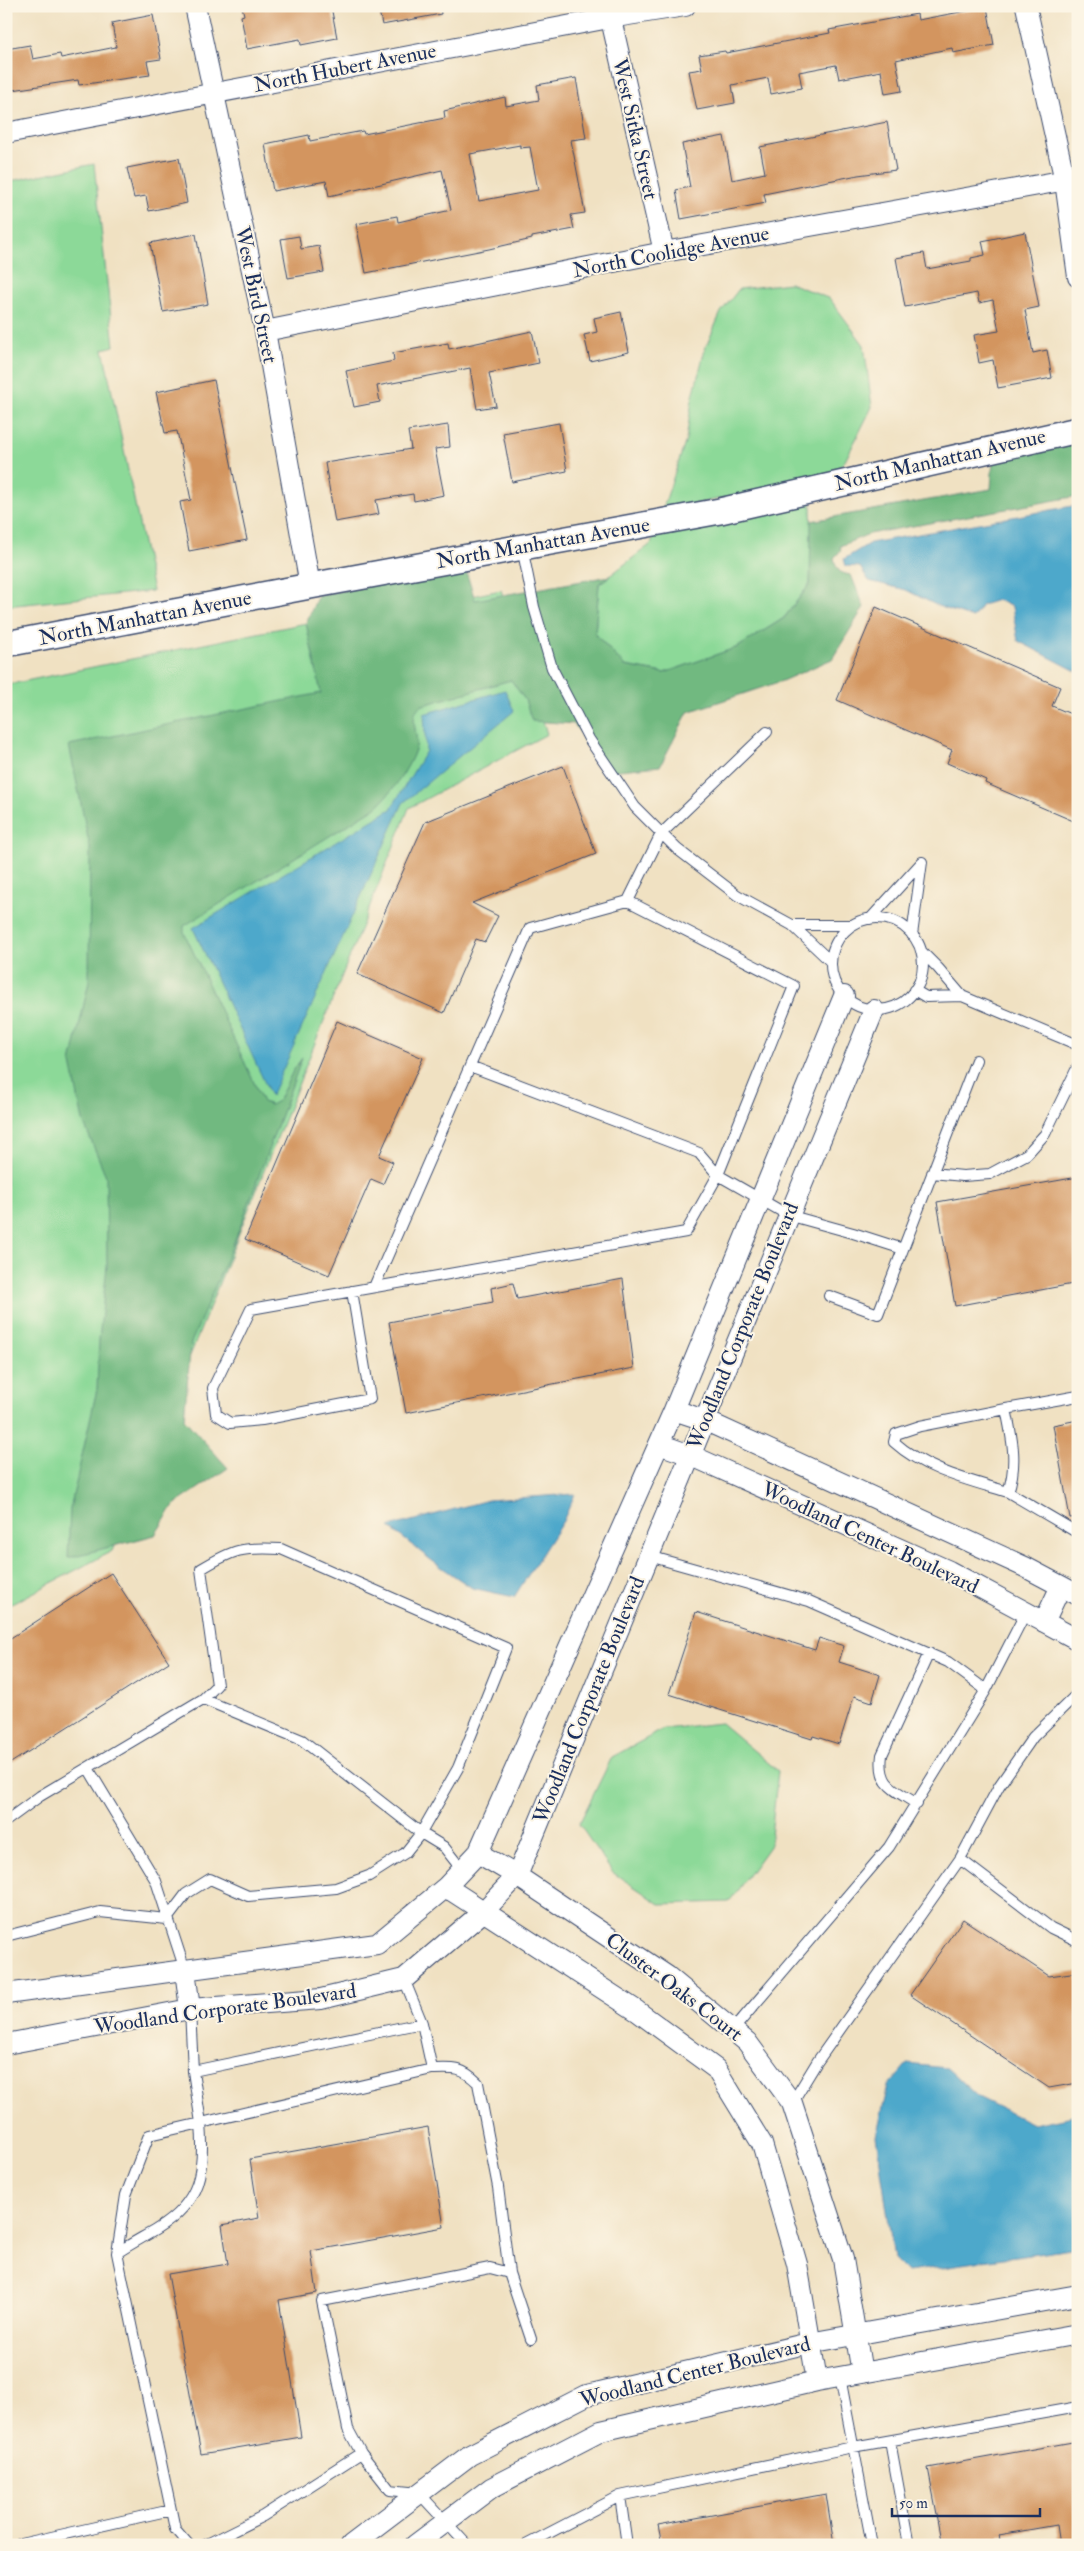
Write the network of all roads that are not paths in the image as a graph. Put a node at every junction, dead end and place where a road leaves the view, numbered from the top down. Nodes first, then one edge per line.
1 (196, 6) edge
2 (684, 6) edge
3 (1026, 6) edge
4 (609, 12) edge
5 (213, 92) junction
6 (6, 134) edge
7 (1071, 180) edge
8 (664, 252) junction
9 (1078, 277) edge
10 (265, 331) junction
11 (1078, 430) edge
12 (522, 547) junction
13 (310, 586) junction
14 (6, 644) edge
15 (767, 732) dead end
16 (662, 834) junction
17 (628, 902) junction
18 (870, 919) junction
19 (792, 925) junction
20 (852, 925) junction
21 (912, 935) junction
22 (921, 951) junction
23 (831, 962) junction
24 (914, 990) junction
25 (844, 996) junction
26 (962, 996) junction
27 (874, 1010) junction
28 (1078, 1045) edge
29 (976, 1060) dead end
30 (470, 1066) junction
31 (1078, 1066) edge
32 (932, 1173) junction
33 (718, 1176) junction
34 (762, 1198) junction
35 (788, 1215) junction
36 (903, 1249) junction
37 (374, 1287) junction
38 (352, 1291) junction
39 (829, 1296) dead end
40 (1078, 1396) edge
41 (1006, 1409) junction
42 (674, 1410) junction
43 (704, 1420) junction
44 (659, 1444) junction
45 (690, 1456) junction
46 (1008, 1492) junction
47 (1078, 1533) edge
48 (649, 1556) junction
49 (1073, 1591) edge
50 (1026, 1612) junction
51 (1044, 1622) junction
52 (1078, 1640) edge
53 (929, 1653) junction
54 (986, 1690) junction
55 (1078, 1692) edge
56 (203, 1699) junction
57 (88, 1768) junction
58 (917, 1804) junction
59 (6, 1821) edge
60 (421, 1832) junction
61 (478, 1853) junction
62 (960, 1859) junction
63 (462, 1870) junction
64 (517, 1876) junction
65 (446, 1887) junction
66 (484, 1911) junction
67 (167, 1919) junction
68 (6, 1936) edge
69 (1078, 1940) edge
70 (185, 1970) junction
71 (404, 1979) junction
72 (6, 1994) edge
73 (190, 2009) junction
74 (422, 2023) junction
75 (733, 2030) junction
76 (6, 2044) edge
77 (432, 2069) junction
78 (193, 2071) junction
79 (792, 2103) junction
80 (201, 2123) junction
81 (117, 2252) junction
82 (509, 2273) junction
83 (1078, 2295) edge
84 (1078, 2334) edge
85 (856, 2335) junction
86 (531, 2339) dead end
87 (809, 2343) junction
88 (862, 2373) junction
89 (840, 2377) junction
90 (817, 2381) junction
91 (1078, 2407) edge
92 (890, 2441) junction
93 (853, 2447) junction
94 (361, 2453) junction
95 (419, 2493) junction
96 (620, 2496) junction
97 (171, 2510) junction
98 (444, 2522) junction
99 (16, 2545) edge
100 (189, 2545) edge
101 (205, 2545) edge
102 (351, 2545) edge
103 (415, 2545) edge
104 (467, 2545) edge
105 (526, 2545) edge
106 (627, 2545) edge
107 (872, 2545) edge
108 (909, 2545) edge

1 - 5 street, West Bird Street
2 - 4 street, North Hubert Avenue
3 - 7 street
4 - 5 street, North Hubert Avenue
4 - 8 street, West Sitka Street
5 - 6 street, North Hubert Avenue
5 - 10 street, West Bird Street
7 - 8 street, North Coolidge Avenue
7 - 9 street
8 - 10 street, North Coolidge Avenue
10 - 13 street, West Bird Street
11 - 12 street, North Manhattan Avenue
12 - 13 street, North Manhattan Avenue
12 - 16 lane
13 - 14 street, North Manhattan Avenue
15 - 16 lane
16 - 17 lane
16 - 19 lane
17 - 30 lane
17 - 33 lane
18 - 20 lane
18 - 21 lane
18 - 21 lane
19 - 20 lane
19 - 23 lane
20 - 23 lane
21 - 22 lane
22 - 24 lane
22 - 26 lane
23 - 25 lane
24 - 26 lane
24 - 27 lane
25 - 27 lane
25 - 34 street, Woodland Corporate Boulevard
26 - 28 lane
27 - 35 street, Woodland Corporate Boulevard
29 - 32 lane
30 - 33 lane
30 - 37 lane
31 - 32 lane
32 - 36 lane
33 - 34 lane
33 - 37 lane
34 - 35 lane
34 - 42 street, Woodland Corporate Boulevard
35 - 36 lane
35 - 43 street, Woodland Corporate Boulevard
36 - 39 lane
37 - 38 lane
38 - 38 lane
40 - 41 lane
41 - 46 lane
41 - 46 lane
42 - 43 street, Woodland Center Boulevard
42 - 44 street, Woodland Corporate Boulevard
43 - 45 street, Woodland Corporate Boulevard
43 - 49 street, Woodland Center Boulevard
44 - 45 street, Woodland Center Boulevard
44 - 61 street, Woodland Corporate Boulevard
45 - 48 street, Woodland Corporate Boulevard
45 - 50 street, Woodland Center Boulevard
46 - 47 lane
48 - 53 lane
48 - 64 street, Woodland Corporate Boulevard
49 - 51 street
50 - 51 street, Woodland Center Boulevard
50 - 54 lane
51 - 52 street, Woodland Center Boulevard
53 - 54 lane
53 - 58 lane
54 - 58 lane
55 - 62 lane
56 - 57 lane
56 - 60 lane
56 - 60 lane
57 - 59 lane
57 - 67 lane
58 - 75 lane
60 - 63 lane
60 - 67 lane
61 - 63 street, Woodland Corporate Boulevard
61 - 64 street, Cluster Oaks Court
62 - 69 lane
62 - 79 lane
63 - 65 street, Woodland Corporate Boulevard
64 - 66 street, Woodland Corporate Boulevard
64 - 75 street, Cluster Oaks Court
65 - 66 street, Cluster Oaks Court
65 - 70 street, Woodland Corporate Boulevard
66 - 71 street, Woodland Corporate Boulevard
66 - 87 street, Cluster Oaks Court
67 - 68 lane
67 - 70 lane
70 - 72 street, Woodland Corporate Boulevard
70 - 73 street
71 - 73 street, Woodland Corporate Boulevard
71 - 74 lane
73 - 76 street, Woodland Corporate Boulevard
73 - 78 lane
74 - 77 lane
74 - 78 lane
75 - 79 street, Cluster Oaks Court
77 - 80 lane
77 - 82 lane
78 - 80 lane
79 - 85 street, Cluster Oaks Court
80 - 81 lane
80 - 81 lane
81 - 97 lane
82 - 86 lane
82 - 94 lane
83 - 85 street, Woodland Center Boulevard
84 - 88 street, Woodland Center Boulevard
85 - 87 street, Woodland Center Boulevard
85 - 88 street, Cluster Oaks Court
87 - 90 street, Cluster Oaks Court
87 - 95 street, Woodland Center Boulevard
88 - 89 street, Woodland Center Boulevard
89 - 90 street, Woodland Center Boulevard
89 - 93 lane
90 - 98 street, Woodland Center Boulevard
91 - 92 lane
92 - 93 lane
92 - 108 lane
93 - 96 lane
93 - 107 lane
94 - 95 lane
94 - 101 lane
95 - 98 lane
95 - 102 street, Woodland Center Boulevard
96 - 105 lane
96 - 106 lane
97 - 99 lane
97 - 100 lane
98 - 103 street, Woodland Center Boulevard
98 - 104 lane

